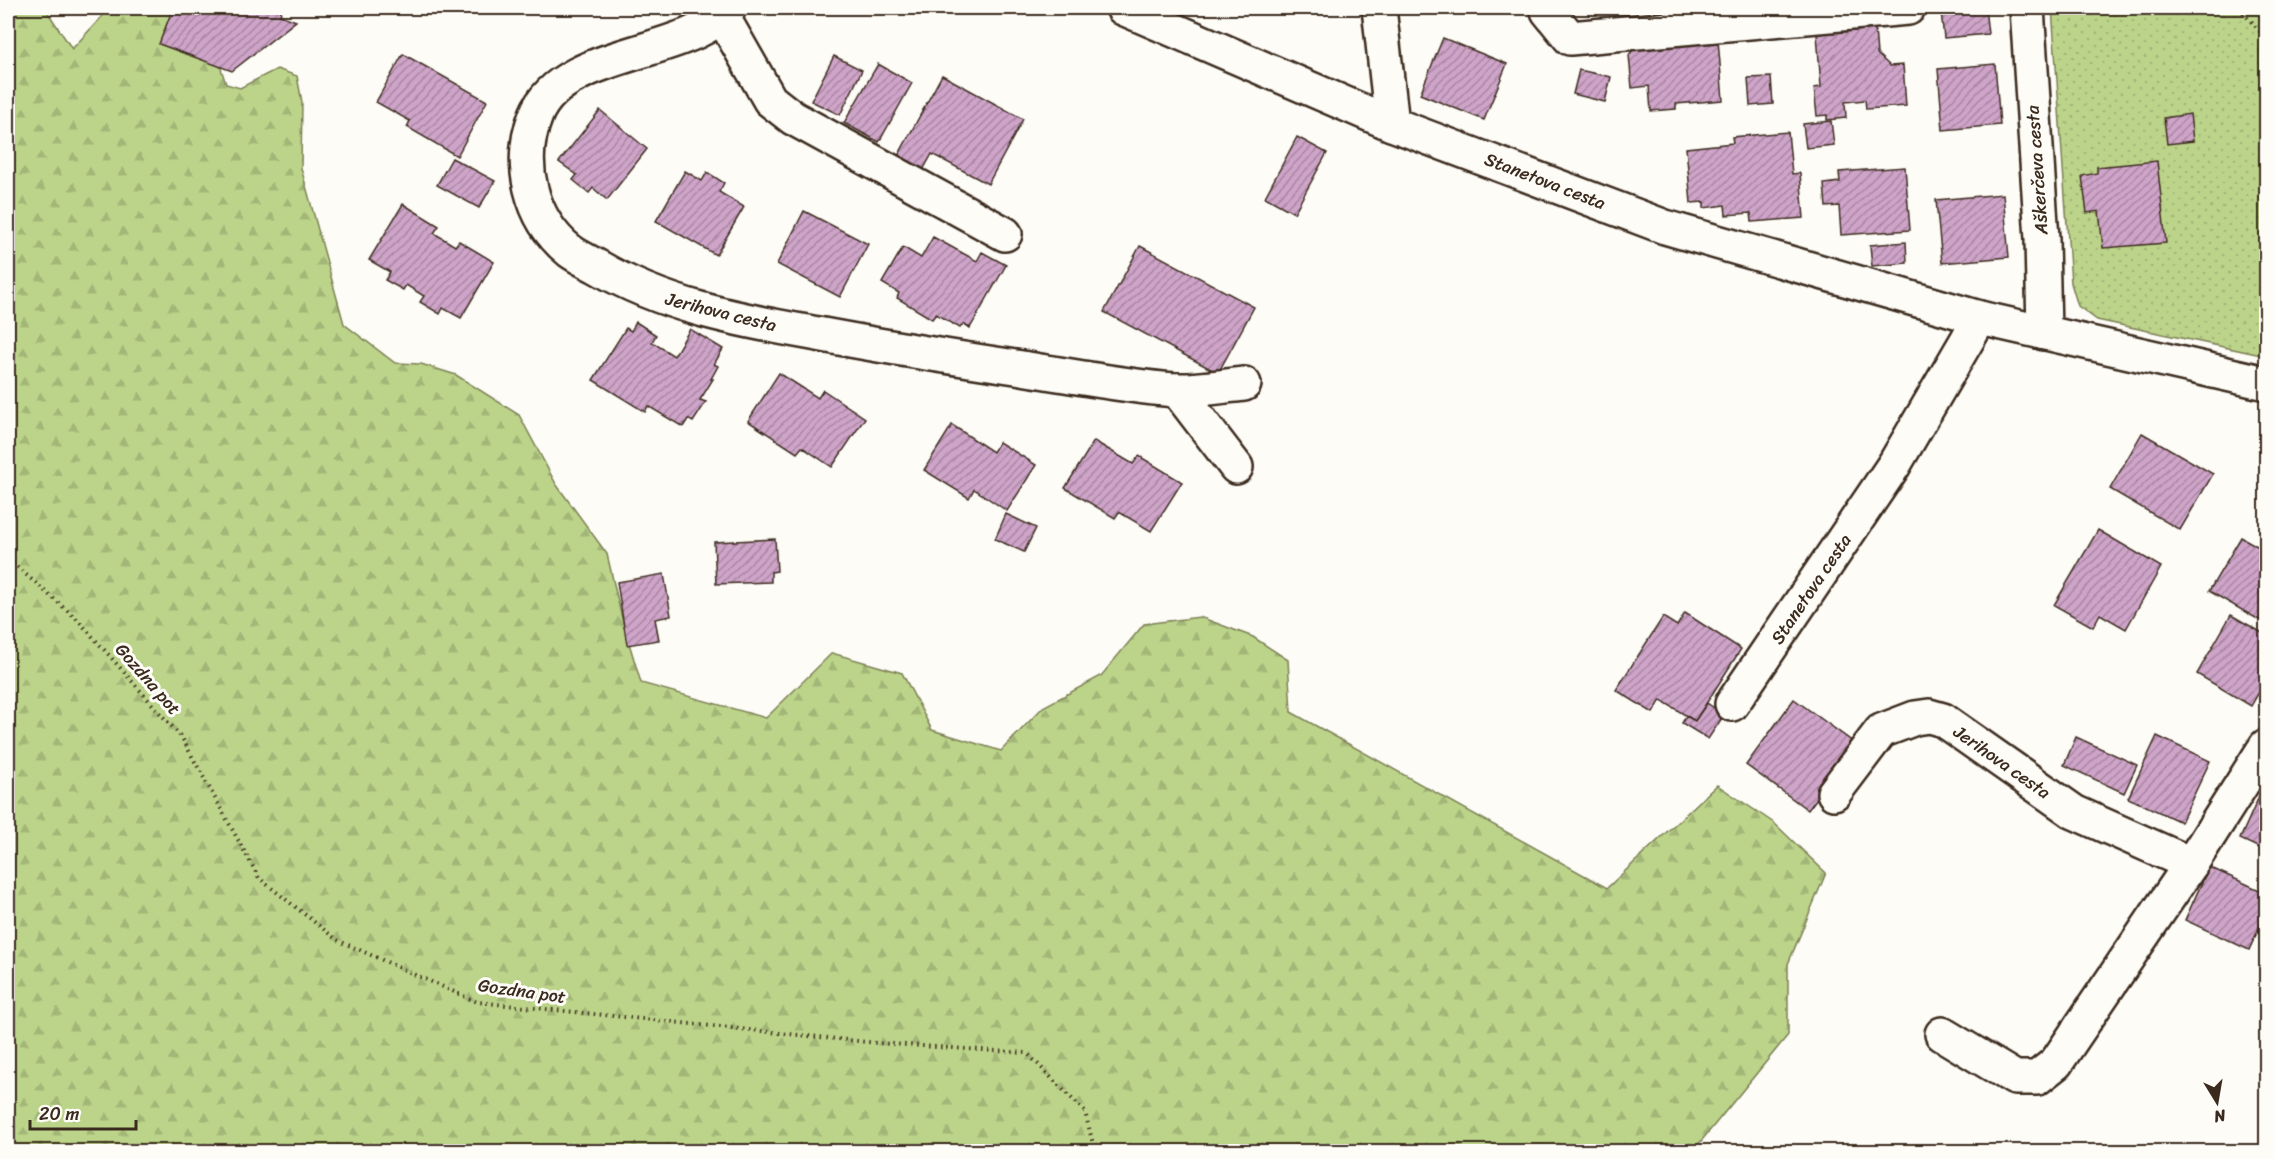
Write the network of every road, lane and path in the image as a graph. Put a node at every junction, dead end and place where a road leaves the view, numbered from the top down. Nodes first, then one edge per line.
1 (1123, 8) edge
2 (1379, 8) edge
3 (1908, 8) edge
4 (2027, 8) edge
5 (2239, 8) edge
6 (1548, 11) dead end
7 (725, 12) edge
8 (2266, 38) edge
9 (1392, 124) junction
10 (1005, 234) dead end
11 (1980, 318) junction
12 (2044, 333) junction
13 (2266, 383) edge
14 (1244, 384) dead end
15 (1177, 390) junction
16 (1236, 467) dead end
17 (8, 560) edge
18 (1732, 704) dead end
19 (2266, 746) edge
20 (1833, 793) dead end
21 (2191, 864) junction
22 (1942, 1034) dead end
23 (1095, 1152) edge

1 - 9 street, Stanetova cesta
2 - 9 street
3 - 6 street
4 - 12 street, Aškerčeva cesta
5 - 8 path
7 - 10 street, Jerihova cesta
7 - 15 street, Jerihova cesta
9 - 11 street, Stanetova cesta
11 - 12 street, Stanetova cesta
11 - 18 street, Stanetova cesta
12 - 13 street, Stanetova cesta
14 - 15 street, Jerihova cesta
15 - 16 street
17 - 23 path, Gozdna pot
19 - 21 street
20 - 21 street, Jerihova cesta
21 - 22 street

